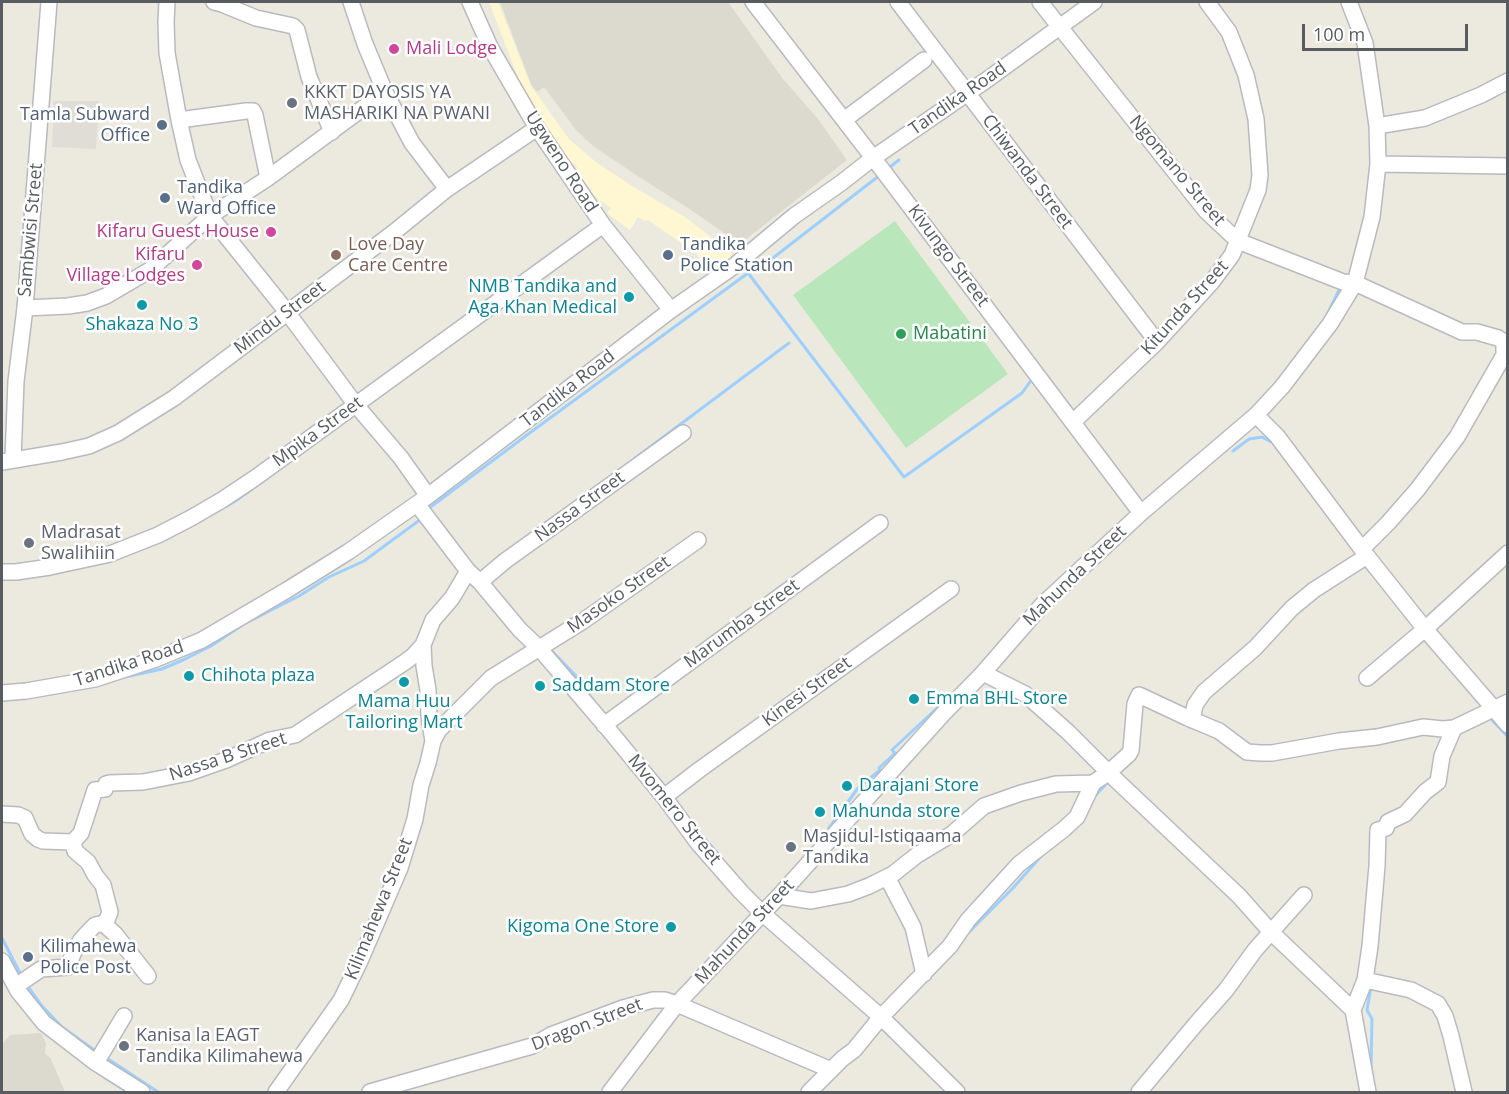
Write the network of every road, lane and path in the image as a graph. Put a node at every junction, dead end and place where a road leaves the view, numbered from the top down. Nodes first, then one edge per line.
1 (50, 2) edge
2 (167, 2) edge
3 (214, 2) edge
4 (351, 2) edge
5 (471, 2) edge
6 (753, 2) edge
7 (898, 2) edge
8 (1040, 2) edge
9 (1094, 2) edge
10 (1207, 2) edge
11 (1349, 2) edge
12 (1060, 27) junction
13 (924, 60) dead end
14 (1508, 81) edge
15 (967, 92) junction
16 (385, 93) junction
17 (179, 120) junction
18 (844, 120) junction
19 (1377, 126) junction
20 (537, 128) junction
21 (332, 132) junction
22 (873, 158) junction
23 (1378, 164) junction
24 (1508, 166) edge
25 (268, 177) junction
26 (447, 189) junction
27 (210, 216) junction
28 (603, 225) junction
29 (1238, 241) junction
30 (1355, 283) junction
31 (25, 308) junction
32 (670, 310) junction
33 (287, 312) junction
34 (1157, 342) junction
35 (356, 405) junction
36 (1256, 415) junction
37 (1073, 422) junction
38 (682, 433) dead end
39 (7, 460) edge
40 (422, 500) junction
41 (1141, 513) junction
42 (880, 523) dead end
43 (698, 540) dead end
44 (1365, 553) junction
45 (1508, 553) edge
46 (468, 571) junction
47 (2, 572) edge
48 (480, 582) junction
49 (951, 589) dead end
50 (1425, 629) junction
51 (423, 645) junction
52 (539, 648) junction
53 (983, 673) junction
54 (1367, 678) dead end
55 (2, 693) edge
56 (1501, 706) edge
57 (1192, 720) junction
58 (604, 725) junction
59 (1508, 725) edge
60 (1454, 728) junction
61 (433, 741) junction
62 (1108, 773) junction
63 (1093, 783) junction
64 (664, 797) junction
65 (2, 814) edge
66 (73, 842) junction
67 (887, 877) junction
68 (1304, 895) dead end
69 (779, 896) junction
70 (762, 913) junction
71 (105, 925) junction
72 (1271, 932) junction
73 (2, 962) edge
74 (924, 974) junction
75 (148, 976) dead end
76 (1365, 980) junction
77 (9, 984) edge
78 (677, 1004) junction
79 (1353, 1010) junction
80 (124, 1016) dead end
81 (881, 1017) junction
82 (96, 1063) junction
83 (831, 1070) junction
84 (142, 1092) edge
85 (276, 1092) edge
86 (370, 1092) edge
87 (610, 1092) edge
88 (809, 1092) edge
89 (957, 1092) edge
90 (1139, 1092) edge
91 (1368, 1092) edge
92 (1464, 1092) edge

1 - 31 street, Sambwisi Street
2 - 17 street, Mvomero Street
3 - 21 street
4 - 16 street
5 - 20 street, Ugweno Road
6 - 18 street, Kivungo Street
7 - 15 street, Chiwanda Street
8 - 12 street, Ngomano Street
9 - 12 street, Tandika Road
10 - 29 street, Kitunda Street
11 - 19 street, Mahunda Street
12 - 15 street, Tandika Road
12 - 29 street, Ngomano Street
13 - 18 street
14 - 19 street
15 - 22 street, Tandika Road
15 - 34 street, Chiwanda Street
16 - 21 street
16 - 26 street
17 - 25 street
17 - 27 street, Mvomero Street
18 - 22 street, Kivungo Street
19 - 23 street, Mahunda Street
20 - 26 street, Mindu Street
20 - 28 street, Ugweno Road
21 - 25 street
22 - 32 street, Tandika Road
22 - 37 street, Kivungo Street
23 - 24 street
23 - 30 street, Mahunda Street
25 - 27 street
26 - 33 street, Mindu Street
27 - 31 street
27 - 33 street, Mvomero Street
28 - 32 street, Ugweno Road
28 - 35 street, Mpika Street
29 - 30 street, Ngomano Street
29 - 34 street, Kitunda Street
30 - 36 street, Mahunda Street
30 - 44 street, Ngomano Street
31 - 39 street, Sambwisi Street
32 - 40 street, Tandika Road
33 - 35 street, Mvomero Street
33 - 39 street, Mindu Street
34 - 37 street, Kitunda Street
35 - 40 street, Mvomero Street
35 - 47 street, Mpika Street
36 - 41 street, Mahunda Street
36 - 44 street
37 - 41 street, Kivungo Street
38 - 48 street, Nassa Street
40 - 46 street, Mvomero Street
40 - 55 street, Tandika Road
41 - 53 street, Mahunda Street
42 - 58 street, Marumba Street
43 - 52 street, Masoko Street
44 - 50 street
44 - 57 street
45 - 50 street
46 - 48 street, Mvomero Street
46 - 51 street
48 - 52 street, Mvomero Street
49 - 64 street, Kinesi Street
50 - 54 street
50 - 56 street
51 - 61 street
51 - 66 street, Nassa B Street
52 - 58 street, Mvomero Street
52 - 61 street, Kilimahewa Street
53 - 62 street
53 - 69 street, Mahunda Street
56 - 59 street
56 - 60 street
57 - 60 street
57 - 62 street
58 - 64 street, Mvomero Street
60 - 76 street
61 - 85 street, Kilimahewa Street
62 - 63 street
62 - 72 street
63 - 67 street
63 - 74 street
64 - 70 street, Mvomero Street
65 - 66 street
66 - 71 street
67 - 69 street
67 - 74 street
68 - 72 street
69 - 70 street, Mahunda Street
70 - 78 street, Mahunda Street
70 - 81 street, Mvomero Street
71 - 75 street
71 - 77 street
72 - 79 street
72 - 90 street
73 - 77 street
74 - 81 street
76 - 79 street
76 - 92 street
77 - 82 street
78 - 83 street, Dragon Street
78 - 86 street, Dragon Street
78 - 87 street, Mahunda Street
79 - 91 street
80 - 82 street
81 - 83 street
81 - 89 street, Mvomero Street
82 - 84 street
83 - 88 street

